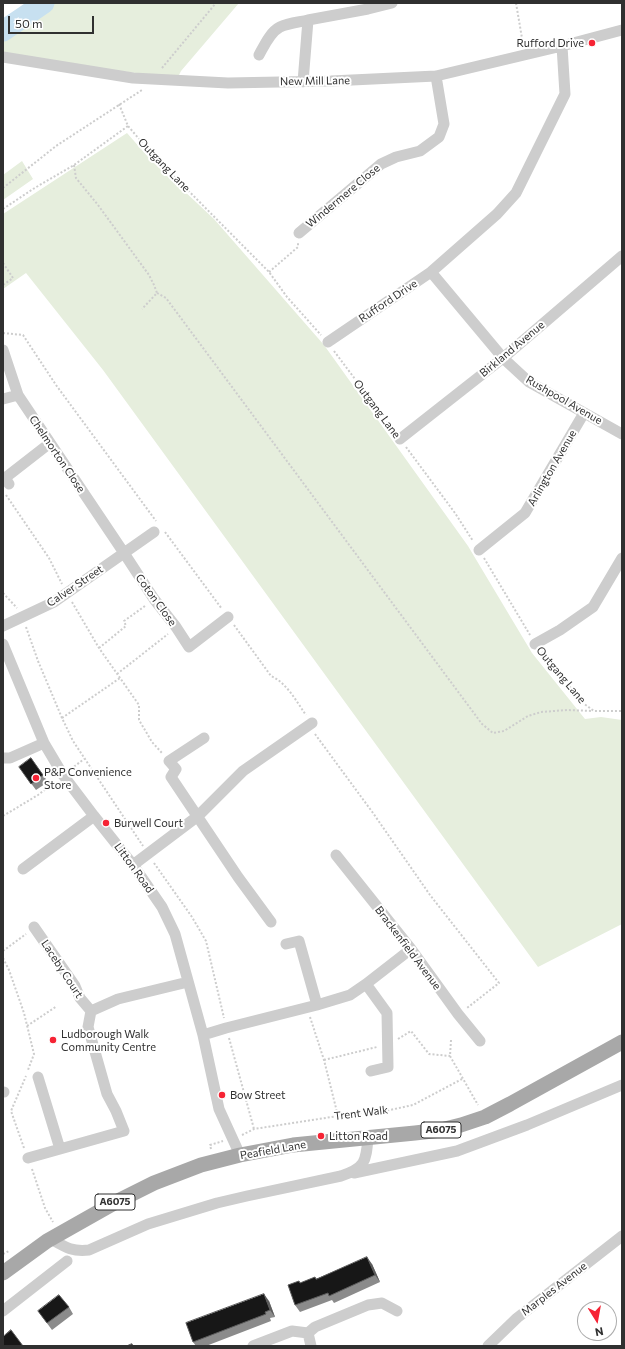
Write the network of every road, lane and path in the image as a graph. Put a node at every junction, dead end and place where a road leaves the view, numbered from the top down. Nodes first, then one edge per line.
1 (216, 3) edge
2 (392, 3) edge
3 (516, 3) edge
4 (308, 20) junction
5 (622, 30) edge
6 (562, 46) junction
7 (258, 55) dead end
8 (524, 55) junction
9 (3, 57) edge
10 (161, 68) dead end
11 (436, 76) junction
12 (303, 82) junction
13 (144, 88) dead end
14 (120, 104) junction
15 (128, 126) junction
16 (74, 165) junction
17 (3, 188) edge
18 (3, 209) edge
19 (299, 233) joint
20 (622, 256) edge
21 (3, 263) edge
22 (269, 272) junction
23 (431, 272) junction
24 (3, 286) edge
25 (156, 293) junction
26 (142, 309) dead end
27 (3, 333) edge
28 (328, 342) junction
29 (3, 350) edge
30 (503, 358) junction
31 (18, 395) junction
32 (3, 399) edge
33 (584, 413) junction
34 (622, 434) edge
35 (400, 439) junction
36 (50, 443) junction
37 (6, 487) edge
38 (158, 529) joint
39 (479, 550) junction
40 (124, 553) junction
41 (622, 558) edge
42 (67, 593) junction
43 (154, 599) junction
44 (228, 617) dead end
45 (3, 626) edge
46 (176, 628) junction
47 (3, 644) edge
48 (535, 644) junction
49 (100, 648) junction
50 (117, 674) junction
51 (120, 678) junction
52 (594, 711) junction
53 (622, 711) edge
54 (62, 718) dead end
55 (310, 724) joint
56 (204, 738) dead end
57 (44, 743) junction
58 (3, 758) edge
59 (84, 759) dead end
60 (168, 761) junction
61 (63, 775) junction
62 (3, 816) edge
63 (94, 816) junction
64 (198, 816) junction
65 (336, 855) dead end
66 (133, 865) junction
67 (23, 869) dead end
68 (271, 922) dead end
69 (30, 930) joint
70 (286, 944) dead end
71 (411, 949) junction
72 (3, 951) edge
73 (3, 958) edge
74 (188, 982) junction
75 (366, 984) junction
76 (57, 1006) dead end
77 (312, 1007) junction
78 (91, 1011) junction
79 (458, 1014) junction
80 (27, 1026) junction
81 (203, 1035) junction
82 (451, 1040) dead end
83 (480, 1041) dead end
84 (622, 1042) edge
85 (387, 1044) junction
86 (450, 1056) junction
87 (324, 1060) junction
88 (371, 1071) dead end
89 (38, 1077) dead end
90 (462, 1079) junction
91 (622, 1085) edge
92 (338, 1116) junction
93 (485, 1117) junction
94 (254, 1129) dead end
95 (368, 1138) junction
96 (60, 1149) junction
97 (240, 1155) junction
98 (28, 1158) junction
99 (350, 1174) junction
100 (55, 1236) junction
101 (622, 1236) edge
102 (67, 1261) dead end
103 (3, 1273) edge
104 (3, 1311) edge
105 (397, 1311) dead end
106 (308, 1333) junction
107 (253, 1346) edge
108 (311, 1346) edge
109 (488, 1346) edge

1 - 10 path
2 - 4 street
3 - 8 path
4 - 7 street
4 - 12 street
5 - 6 street, New Mill Lane
6 - 8 street, New Mill Lane
6 - 23 street, Rufford Drive
8 - 11 street, New Mill Lane
9 - 12 street, New Mill Lane
11 - 12 street, New Mill Lane
11 - 19 street, Windermere Close
13 - 14 path
14 - 15 path, Outgang Lane
14 - 17 path
15 - 16 path
15 - 22 path, Outgang Lane
16 - 18 path
16 - 25 path
19 - 22 path
20 - 30 street, Birkland Avenue
21 - 24 path
22 - 28 path, Outgang Lane
23 - 28 street, Rufford Drive
23 - 30 street, Rushpool Avenue
25 - 26 path
25 - 52 path
27 - 38 path
28 - 35 path, Outgang Lane
29 - 31 street, Chelmorton Close
30 - 33 street, Rushpool Avenue
30 - 35 street, Birkland Avenue
31 - 32 street
31 - 36 street, Chelmorton Close
33 - 34 street, Rushpool Avenue
33 - 39 street, Arlington Avenue
35 - 39 path, Outgang Lane
36 - 37 street
36 - 40 street, Chelmorton Close
37 - 42 path
38 - 40 street, Calver Street
39 - 48 path, Outgang Lane
40 - 42 street, Calver Street
40 - 43 street, Coton Close
41 - 48 street
42 - 45 street, Calver Street
42 - 49 path
43 - 46 street, Coton Close
43 - 49 path
44 - 46 street, Coton Close
46 - 50 path
47 - 57 street, Litton Road
48 - 52 path, Outgang Lane
49 - 50 path
50 - 51 path
51 - 54 path
51 - 60 path
52 - 53 path, Outgang Lane
55 - 64 street
55 - 79 path
56 - 60 street
57 - 58 street
57 - 61 street, Litton Road
59 - 61 path
60 - 64 street
61 - 62 path
61 - 63 street, Litton Road
63 - 66 street, Litton Road
63 - 67 street
64 - 66 street
64 - 68 street
65 - 71 street, Brackenfield Avenue
66 - 74 street, Litton Road
69 - 72 path
69 - 78 street, Laceby Court
70 - 77 street
71 - 75 street
71 - 79 street, Brackenfield Avenue
73 - 80 path
74 - 78 street
74 - 81 street, Litton Road
75 - 77 street
75 - 85 street
76 - 80 path
77 - 81 street
77 - 87 path
78 - 96 street
79 - 83 street, Brackenfield Avenue
80 - 98 path
81 - 97 street, Litton Road
82 - 86 path
84 - 93 main road, Peafield Lane / A6075
85 - 86 path
85 - 87 path
85 - 88 street
86 - 90 path
87 - 92 path
89 - 96 street
90 - 92 path, Trent Walk
90 - 93 path
91 - 99 street
92 - 94 path, Trent Walk
93 - 95 main road, Peafield Lane / A6075
95 - 97 main road, Peafield Lane / A6075
95 - 99 street
96 - 98 street
97 - 100 main road, Peafield Lane / A6075
98 - 100 path
99 - 100 street
100 - 103 main road, Peafield Lane / A6075
101 - 109 street, Marples Avenue
102 - 104 street
105 - 106 street
106 - 107 street
106 - 108 street

